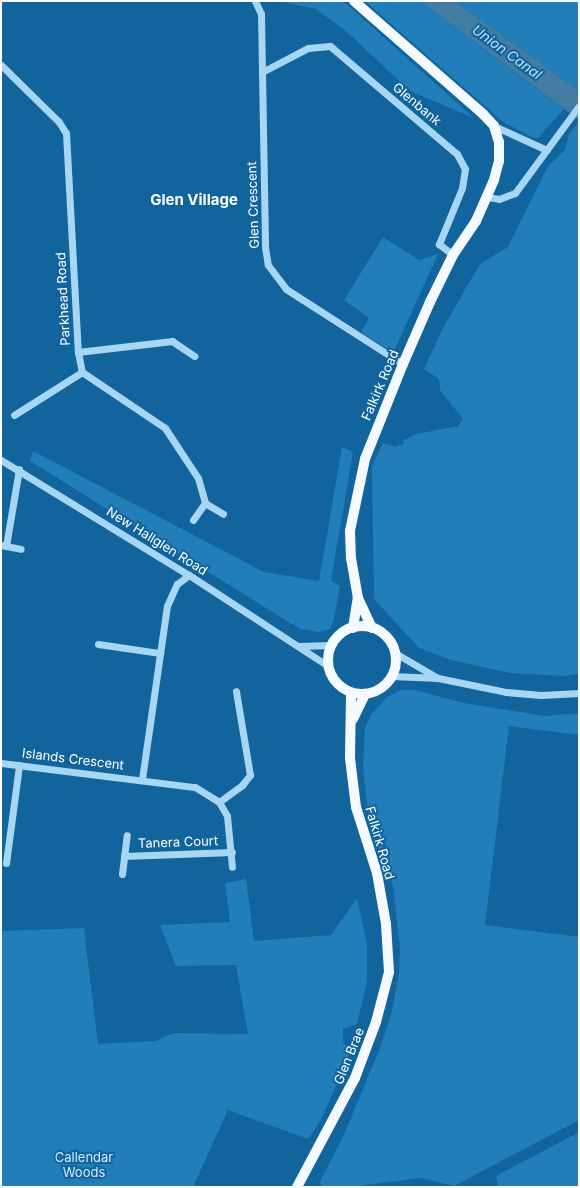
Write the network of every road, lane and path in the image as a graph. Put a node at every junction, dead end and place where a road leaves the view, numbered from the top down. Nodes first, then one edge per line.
1 (255, 1) edge
2 (354, 1) edge
3 (1, 65) edge
4 (262, 72) junction
5 (579, 106) edge
6 (494, 126) junction
7 (546, 150) junction
8 (487, 197) junction
9 (453, 255) junction
10 (78, 352) junction
11 (194, 356) dead end
12 (402, 364) junction
13 (82, 372) junction
14 (14, 415) dead end
15 (1, 460) edge
16 (20, 469) junction
17 (205, 503) junction
18 (223, 514) dead end
19 (193, 520) dead end
20 (4, 546) edge
21 (22, 549) dead end
22 (189, 575) junction
23 (358, 598) junction
24 (353, 628) junction
25 (372, 628) junction
26 (98, 644) dead end
27 (331, 645) junction
28 (299, 646) junction
29 (160, 653) junction
30 (395, 653) junction
31 (328, 666) junction
32 (392, 676) junction
33 (438, 678) junction
34 (236, 691) dead end
35 (351, 693) junction
36 (579, 693) edge
37 (365, 694) junction
38 (352, 721) junction
39 (1, 763) edge
40 (19, 765) junction
41 (142, 779) junction
42 (219, 802) junction
43 (128, 835) dead end
44 (232, 852) junction
45 (124, 856) junction
46 (6, 863) dead end
47 (232, 867) dead end
48 (122, 874) dead end
49 (386, 924) joint
50 (297, 1187) edge

1 - 4 street, Glen Crescent
2 - 6 main road
3 - 10 street, Parkhead Road
4 - 9 street, Glenbank
4 - 12 street, Glen Crescent
5 - 7 street
6 - 7 street
6 - 8 main road, Falkirk Road
7 - 8 street
8 - 9 main road, Falkirk Road
9 - 12 main road, Falkirk Road
10 - 11 street
10 - 13 street, Parkhead Road
12 - 23 main road, Falkirk Road
13 - 14 street
13 - 17 street
15 - 16 street, New Hallglen Road
16 - 20 street
16 - 22 street, New Hallglen Road
17 - 18 street
17 - 19 street
20 - 21 street
22 - 28 street, New Hallglen Road
22 - 29 street, Islands Crescent
23 - 24 main road, Falkirk Road
23 - 25 main road, Falkirk Road
24 - 25 main road
24 - 27 main road
25 - 30 main road
26 - 29 street
27 - 28 street
27 - 31 main road
28 - 31 street, New Hallglen Road
29 - 41 street, Islands Crescent
30 - 32 main road
30 - 33 street
31 - 35 main road
32 - 33 street
32 - 37 main road
33 - 36 street
34 - 42 street
35 - 37 main road
35 - 38 main road, Falkirk Road
37 - 38 main road, Falkirk Road
38 - 49 main road, Falkirk Road
39 - 40 street, Islands Crescent
40 - 41 street, Islands Crescent
40 - 46 street
41 - 42 street, Islands Crescent
42 - 44 street
43 - 45 street, Tanera Court
44 - 45 street, Tanera Court
44 - 47 street
45 - 48 street, Tanera Court
49 - 50 main road, Glen Brae

